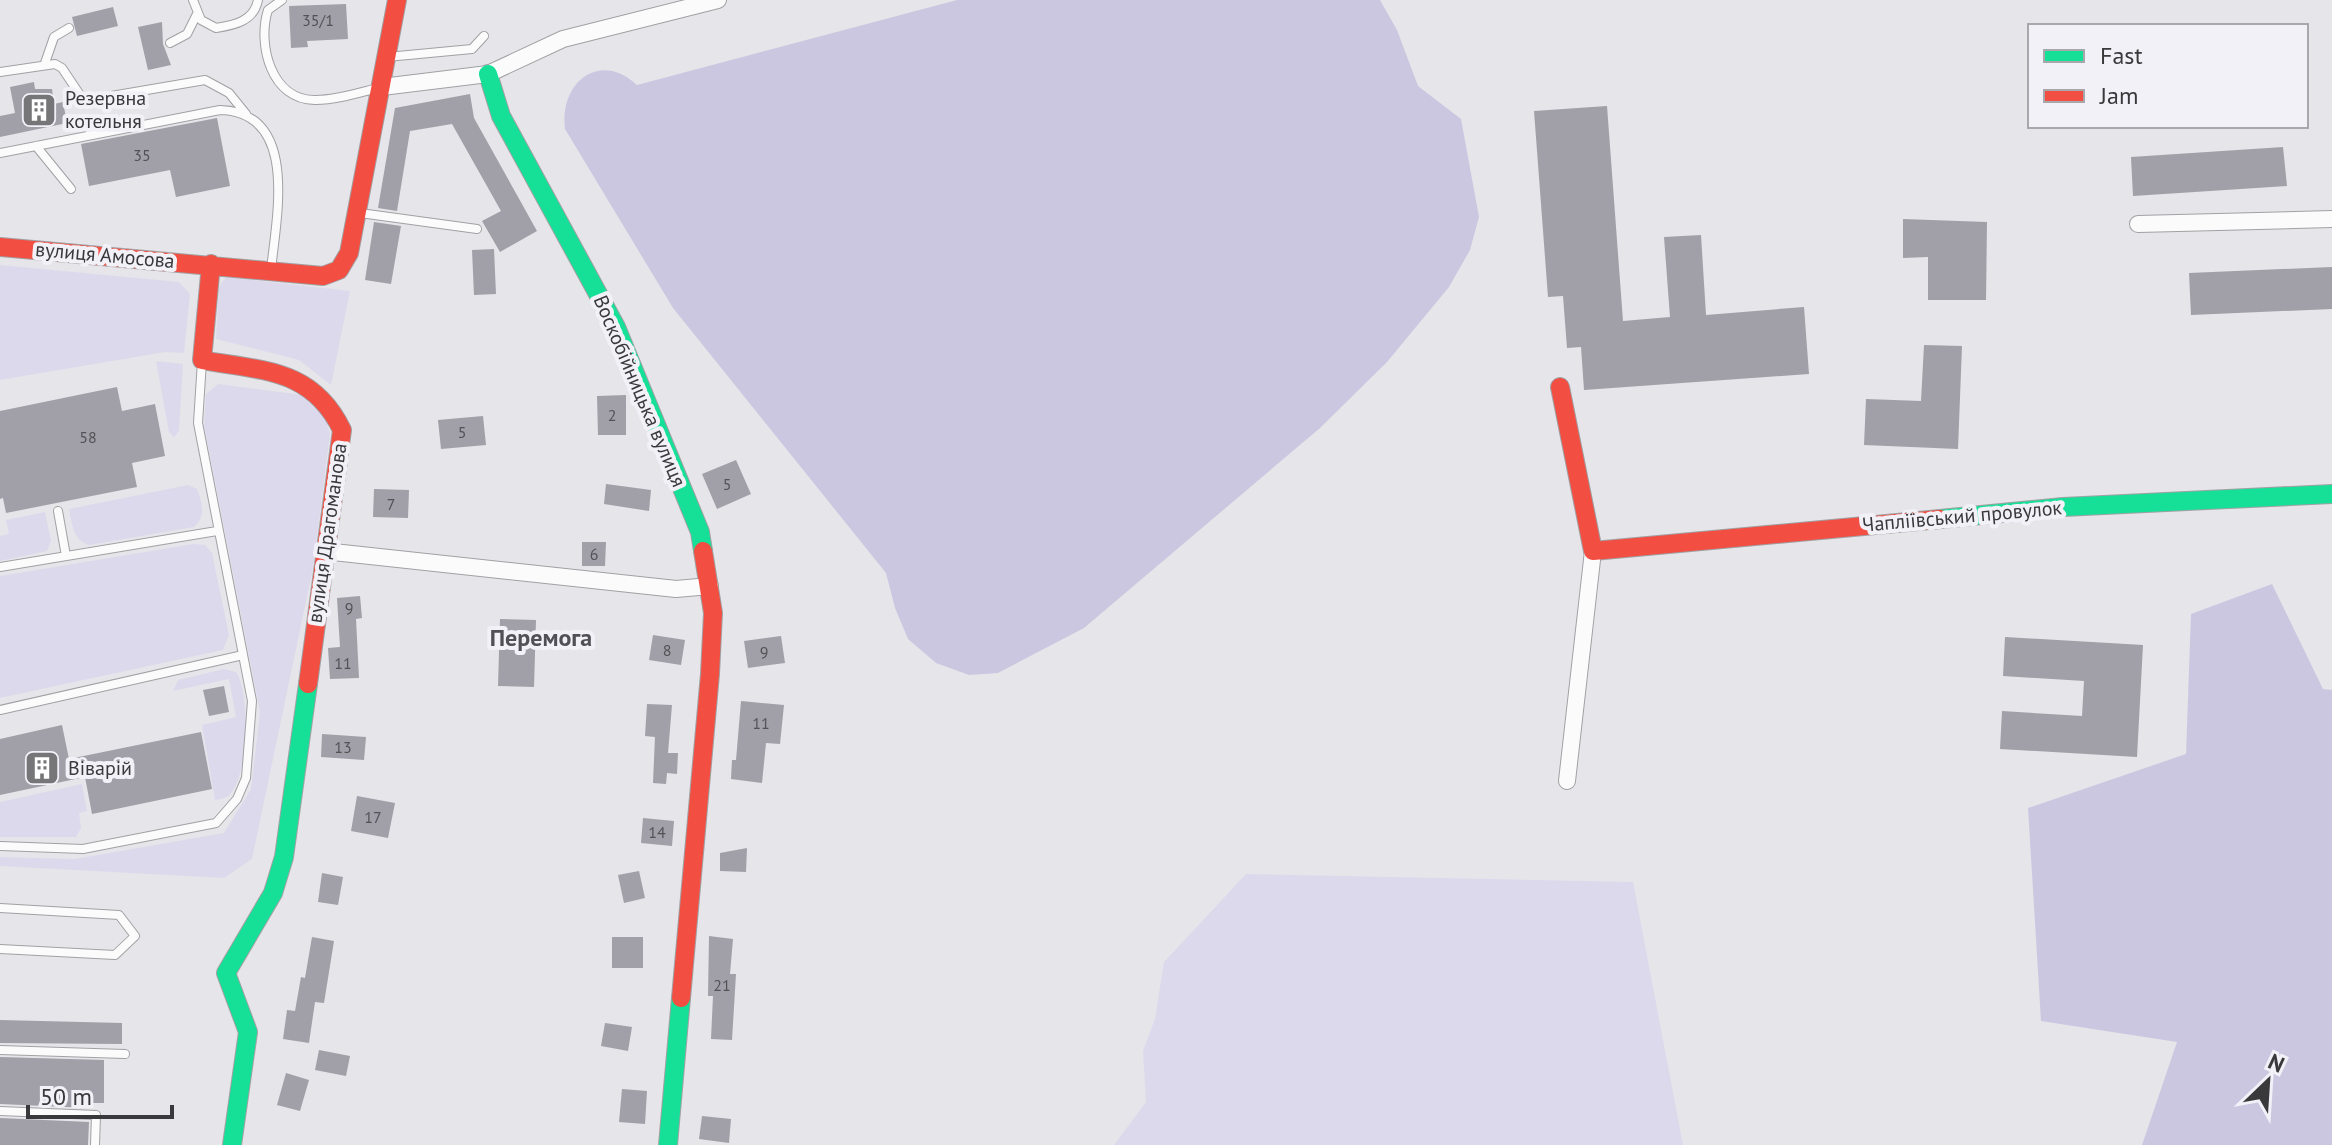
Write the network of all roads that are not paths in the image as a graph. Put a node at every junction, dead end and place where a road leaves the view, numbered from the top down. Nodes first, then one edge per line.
1 (193, 0) edge
2 (258, 0) edge
3 (282, 0) edge
4 (397, 0) edge
5 (718, 0) edge
6 (197, 14) junction
7 (69, 28) dead end
8 (484, 36) dead end
9 (170, 43) dead end
10 (387, 57) junction
11 (45, 63) junction
12 (0, 72) edge
13 (488, 74) junction
14 (382, 87) junction
15 (248, 116) junction
16 (36, 146) junction
17 (0, 153) edge
18 (71, 189) dead end
19 (359, 213) junction
20 (2332, 219) edge
21 (2138, 224) dead end
22 (477, 229) dead end
23 (0, 247) edge
24 (211, 264) junction
25 (271, 270) junction
26 (202, 360) junction
27 (1560, 387) dead end
28 (2332, 494) edge
29 (58, 511) dead end
30 (217, 531) junction
31 (324, 551) junction
32 (1593, 551) junction
33 (66, 556) junction
34 (0, 567) edge
35 (710, 586) junction
36 (243, 655) junction
37 (0, 710) edge
38 (1567, 781) dead end
39 (0, 846) edge
40 (0, 908) edge
41 (0, 949) edge
42 (0, 1050) edge
43 (125, 1054) dead end
44 (0, 1111) edge
45 (95, 1145) edge
46 (232, 1145) edge
47 (668, 1145) edge

1 - 6 lane
2 - 6 lane
3 - 14 lane
4 - 10 street
5 - 13 street
6 - 9 lane
7 - 11 lane
8 - 10 lane
10 - 14 street
11 - 12 lane
11 - 15 lane
13 - 14 street
13 - 35 street, Воскобійницька вулиця
14 - 19 street
15 - 16 lane
15 - 25 lane
16 - 17 lane
16 - 18 lane
19 - 22 lane
19 - 25 street
20 - 21 street
23 - 24 street, вулиця Амосова
24 - 25 street
24 - 26 street
26 - 30 lane
26 - 31 street, вулиця Драгоманова
27 - 32 street
28 - 32 street, Чапліївський провулок
29 - 33 lane
30 - 33 lane
30 - 36 lane
31 - 35 street
31 - 46 street, вулиця Драгоманова
32 - 38 street
33 - 34 lane
35 - 47 street, Воскобійницька вулиця
36 - 37 lane
36 - 39 lane
40 - 41 lane
42 - 43 lane
44 - 45 lane

